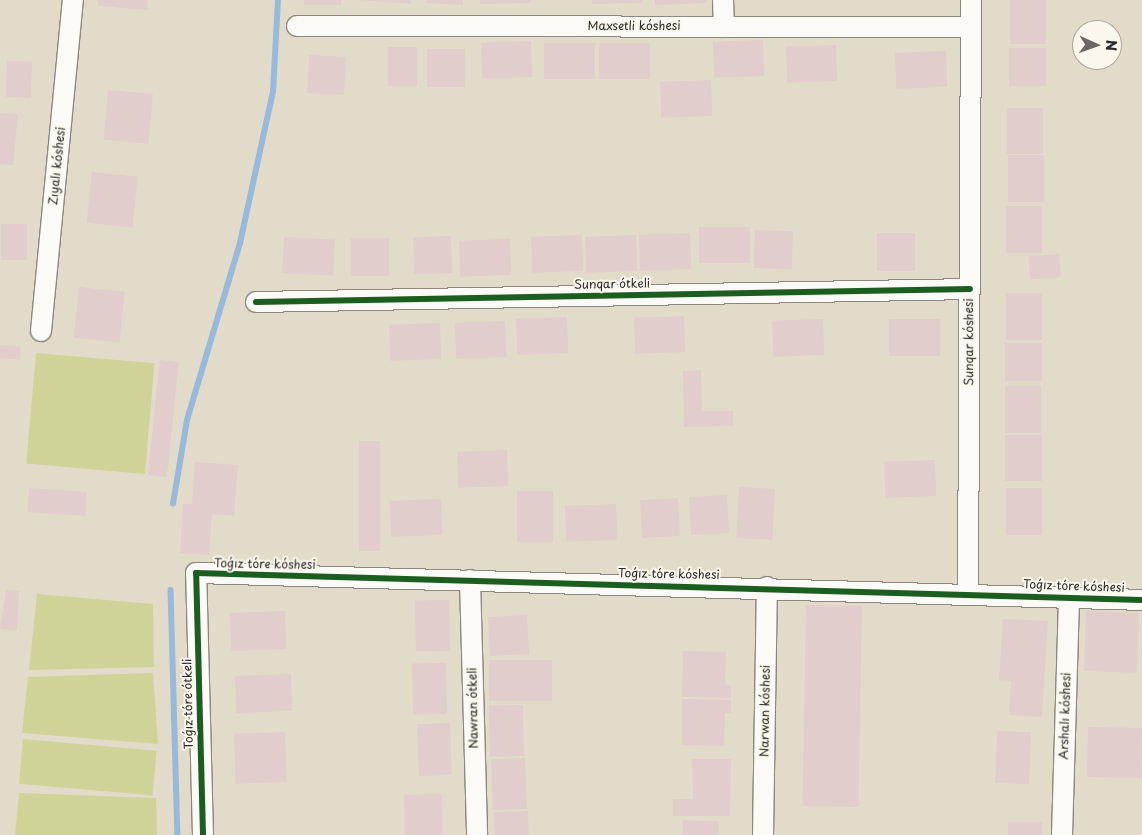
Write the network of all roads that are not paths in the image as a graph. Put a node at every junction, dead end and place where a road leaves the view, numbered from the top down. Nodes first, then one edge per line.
1 (73, 0) edge
2 (723, 0) edge
3 (971, 0) edge
4 (297, 26) dead end
5 (724, 27) junction
6 (971, 28) junction
7 (970, 289) junction
8 (256, 302) dead end
9 (41, 331) dead end
10 (196, 573) joint
11 (470, 580) junction
12 (767, 587) junction
13 (968, 594) junction
14 (1069, 597) junction
15 (1142, 600) edge
16 (203, 835) edge
17 (476, 835) edge
18 (763, 835) edge
19 (1062, 835) edge

1 - 9 street, Zıyalı kóshesi
2 - 5 street
3 - 6 street, Sunqar kóshesi
4 - 5 street, Maxsetli kóshesi
5 - 6 street, Maxsetli kóshesi
6 - 7 street, Sunqar kóshesi
7 - 8 street, Sunqar ótkeli
7 - 13 street, Sunqar kóshesi
10 - 11 street, Toǵız tóre kóshesi
10 - 16 street, Toǵız tóre ótkeli
11 - 12 street, Toǵız tóre kóshesi
11 - 17 street, Nawran ótkeli
12 - 13 street, Toǵız tóre kóshesi
12 - 18 street, Narwan kóshesi
13 - 14 street, Toǵız tóre kóshesi
14 - 15 street, Toǵız tóre kóshesi
14 - 19 street, Arshalı kóshesi

